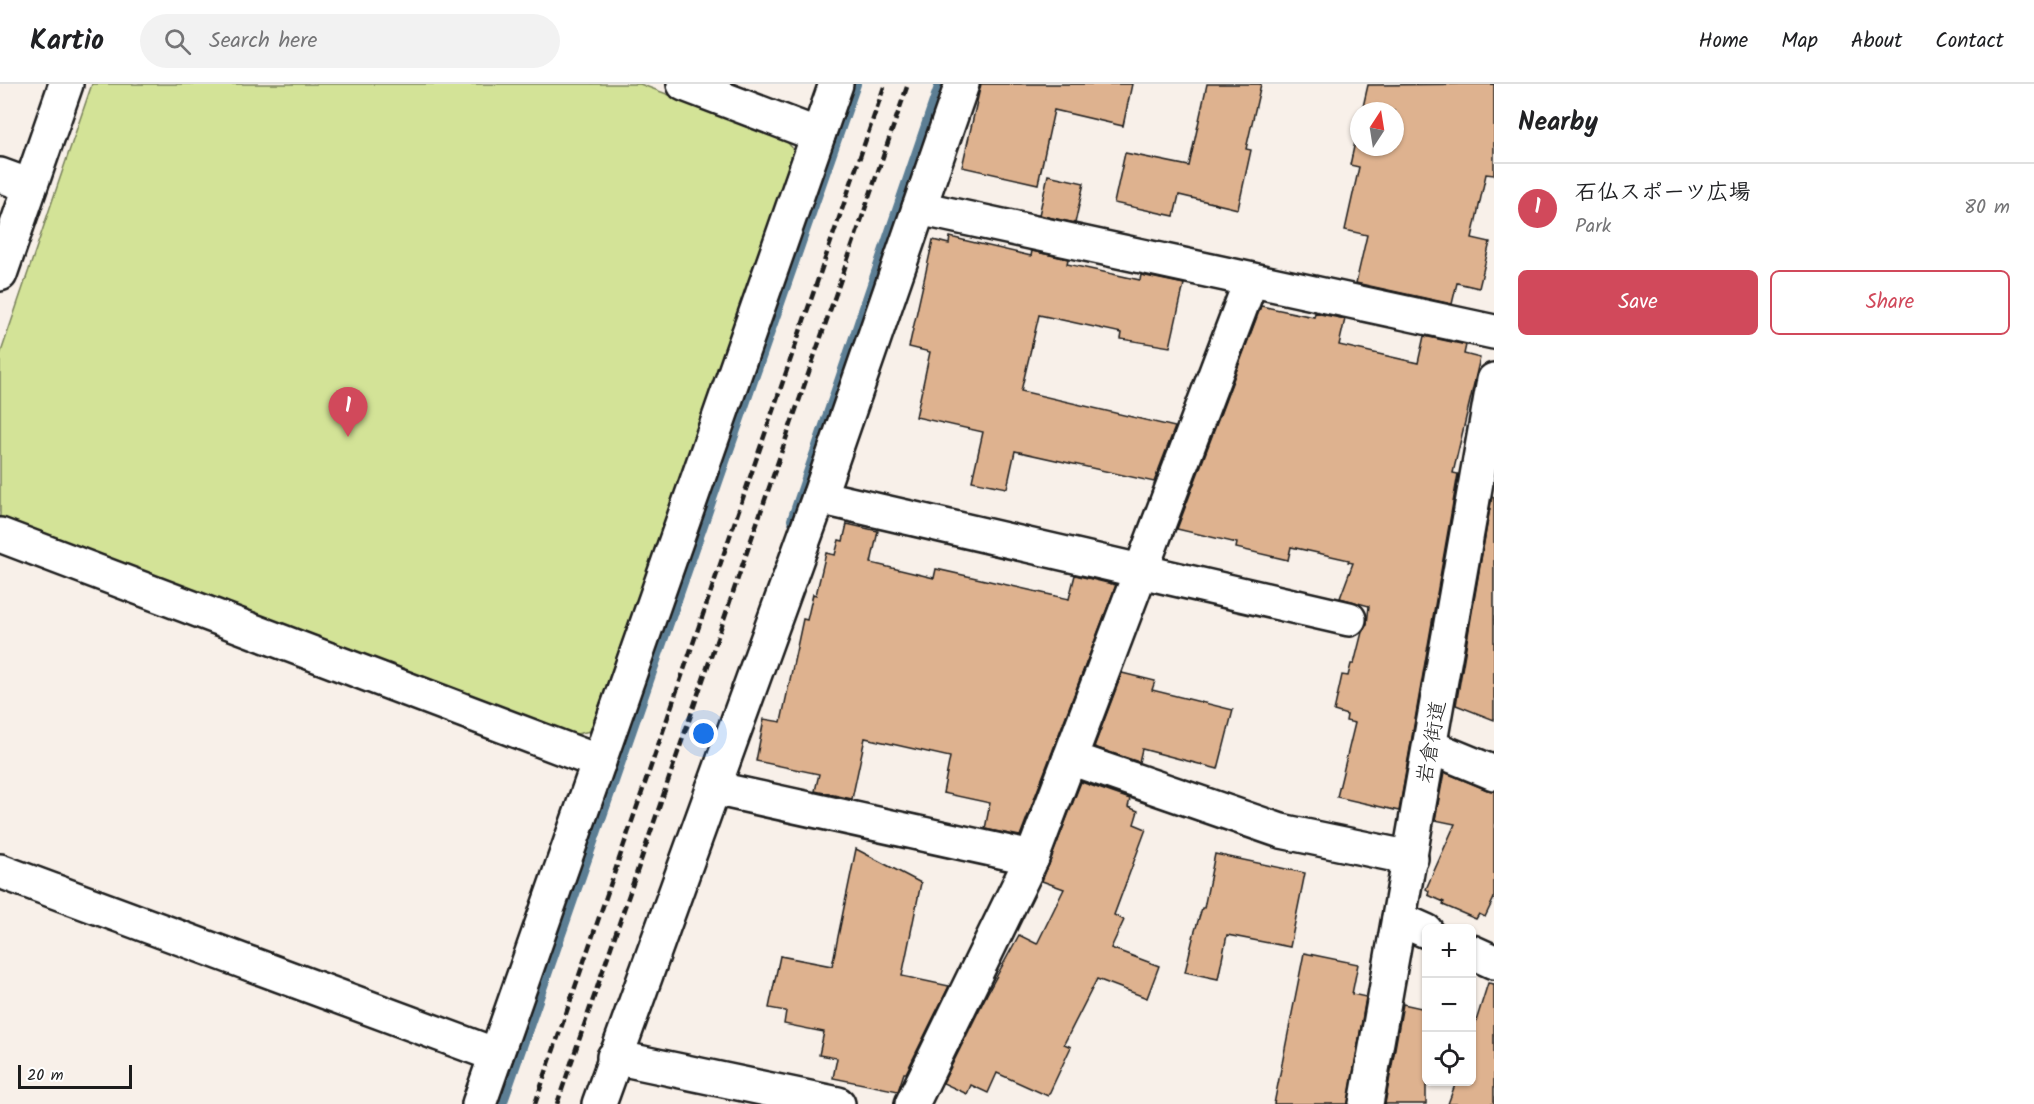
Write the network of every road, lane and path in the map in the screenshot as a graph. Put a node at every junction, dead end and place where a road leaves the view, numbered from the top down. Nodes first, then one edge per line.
1 (66, 84) edge
2 (684, 84) edge
3 (836, 84) edge
4 (962, 84) edge
5 (818, 135) junction
6 (0, 175) edge
7 (30, 186) junction
8 (919, 208) junction
9 (0, 274) edge
10 (1251, 280) junction
11 (1494, 332) edge
12 (1494, 380) edge
13 (1490, 435) edge
14 (819, 496) junction
15 (0, 535) edge
16 (1141, 572) junction
17 (1349, 619) dead end
18 (1431, 747) junction
19 (1070, 758) junction
20 (599, 762) junction
21 (1494, 773) edge
22 (712, 788) junction
23 (1032, 858) junction
24 (1411, 858) junction
25 (0, 871) edge
26 (1413, 925) edge
27 (1476, 953) edge
28 (1494, 962) edge
29 (496, 1055) junction
30 (614, 1057) junction
31 (479, 1104) edge
32 (599, 1104) edge
33 (838, 1104) edge
34 (912, 1104) edge
35 (1366, 1104) edge

1 - 7 street
2 - 5 street
3 - 5 street
4 - 8 street
5 - 20 street
6 - 7 street
7 - 9 street
8 - 10 street
8 - 14 street
10 - 11 street
10 - 16 street
12 - 13 street, 岩倉街道
13 - 18 street, 岩倉街道
14 - 16 street
14 - 22 street
15 - 20 street
16 - 17 street
16 - 19 street
18 - 21 street
18 - 24 street, 岩倉街道
19 - 23 street
19 - 24 street
20 - 29 street
22 - 23 street
22 - 30 street
23 - 34 street
24 - 26 street, 岩倉街道
25 - 29 street
26 - 35 street, 岩倉街道
27 - 28 street
29 - 31 street
30 - 32 street
30 - 33 street

